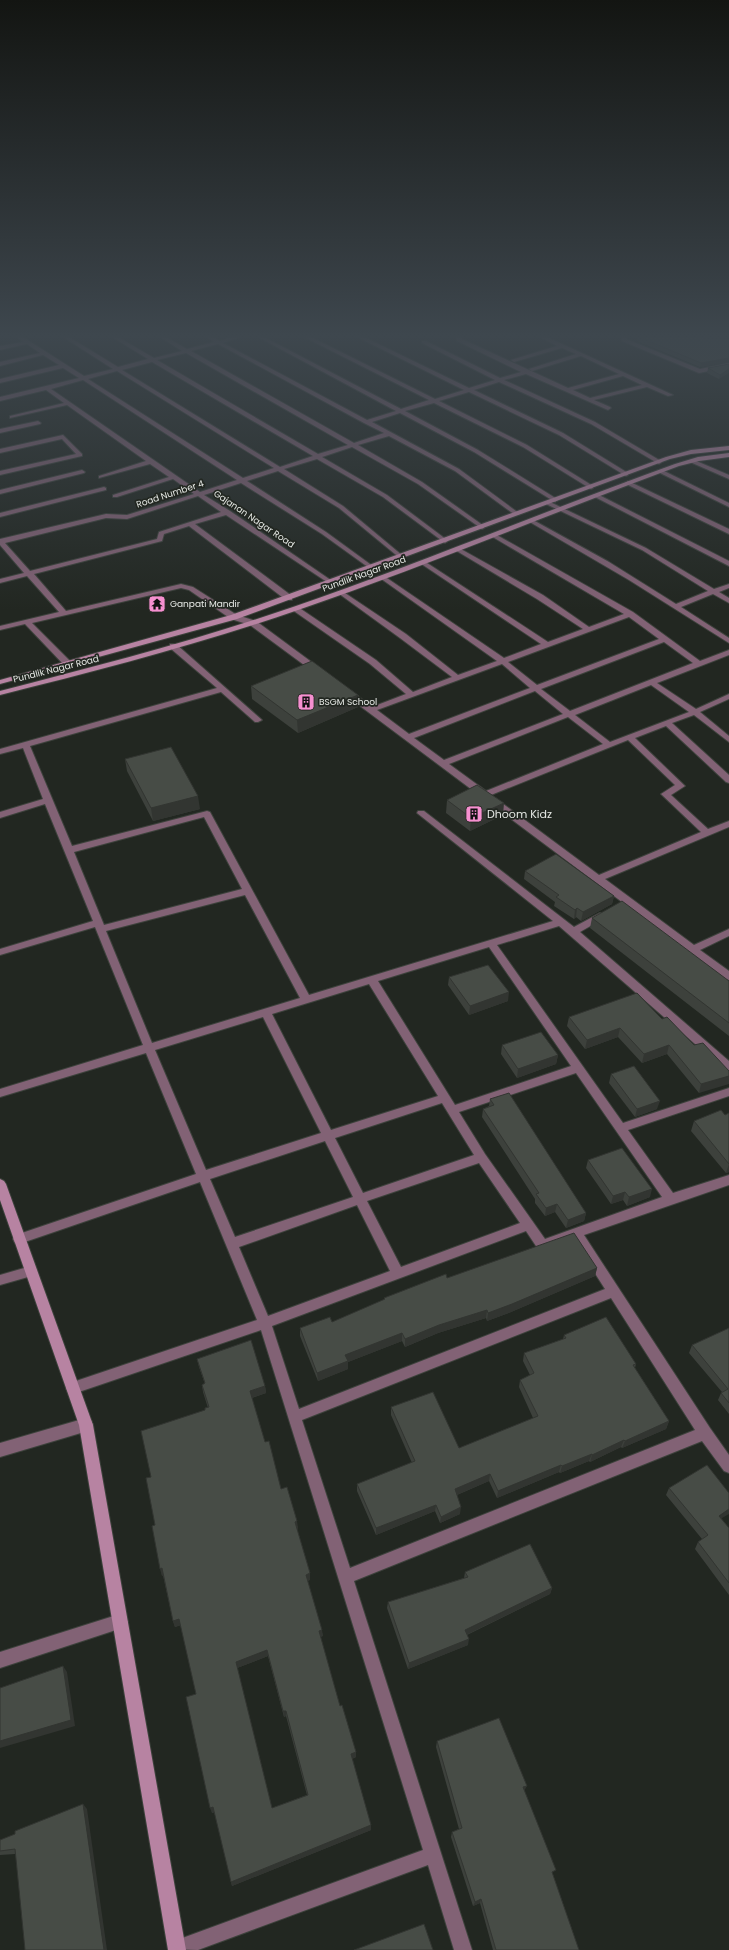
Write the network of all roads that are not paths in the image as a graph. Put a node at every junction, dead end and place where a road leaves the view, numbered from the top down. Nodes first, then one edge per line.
1 (16, 428) edge
2 (104, 428) edge
3 (161, 428) edge
4 (212, 428) edge
5 (270, 428) edge
6 (325, 428) edge
7 (377, 428) edge
8 (433, 428) edge
9 (489, 428) edge
10 (548, 428) edge
11 (601, 428) edge
12 (0, 431) edge
13 (388, 434) junction
14 (353, 444) junction
15 (729, 448) edge
16 (0, 451) edge
17 (729, 455) edge
18 (318, 456) junction
19 (692, 461) junction
20 (151, 462) junction
21 (659, 462) junction
22 (279, 469) junction
23 (660, 471) junction
24 (82, 472) dead end
25 (0, 473) edge
26 (626, 474) junction
27 (101, 477) dead end
28 (174, 477) junction
29 (729, 477) edge
30 (241, 481) junction
31 (628, 483) junction
32 (592, 487) junction
33 (104, 489) dead end
34 (0, 492) edge
35 (200, 494) junction
36 (115, 496) dead end
37 (597, 496) junction
38 (551, 502) junction
39 (729, 505) edge
40 (561, 509) junction
41 (228, 512) junction
42 (517, 514) junction
43 (0, 515) edge
44 (531, 521) junction
45 (190, 524) junction
46 (482, 527) junction
47 (729, 532) edge
48 (493, 535) junction
49 (445, 541) junction
50 (0, 542) edge
51 (457, 549) junction
52 (729, 555) edge
53 (401, 557) junction
54 (719, 558) junction
55 (422, 562) junction
56 (729, 564) edge
57 (372, 568) junction
58 (28, 574) junction
59 (382, 577) junction
60 (0, 581) edge
61 (332, 583) junction
62 (729, 586) edge
63 (340, 592) junction
64 (713, 592) junction
65 (289, 598) junction
66 (729, 601) edge
67 (676, 606) junction
68 (295, 609) junction
69 (64, 613) junction
70 (630, 614) junction
71 (234, 618) junction
72 (27, 622) junction
73 (253, 623) junction
74 (0, 628) edge
75 (588, 629) junction
76 (664, 639) junction
77 (729, 641) edge
78 (547, 644) junction
79 (173, 646) junction
80 (729, 652) edge
81 (503, 661) junction
82 (699, 664) junction
83 (69, 665) junction
84 (328, 678) edge
85 (457, 678) junction
86 (0, 682) edge
87 (651, 682) junction
88 (340, 687) edge
89 (535, 688) junction
90 (223, 689) junction
91 (0, 693) edge
92 (412, 695) junction
93 (729, 696) edge
94 (371, 710) junction
95 (695, 712) junction
96 (569, 714) junction
97 (258, 720) dead end
98 (667, 723) junction
99 (408, 737) junction
100 (629, 737) junction
101 (729, 740) edge
102 (26, 745) junction
103 (609, 745) junction
104 (0, 752) edge
105 (444, 763) junction
106 (729, 780) edge
107 (486, 794) junction
108 (48, 800) junction
109 (421, 813) dead end
110 (0, 815) edge
111 (729, 824) edge
112 (707, 833) junction
113 (69, 850) junction
114 (599, 878) junction
115 (247, 891) junction
116 (628, 900) junction
117 (561, 922) junction
118 (99, 926) junction
119 (573, 932) junction
120 (729, 932) edge
121 (491, 943) junction
122 (693, 949) junction
123 (0, 952) edge
124 (729, 976) edge
125 (372, 980) junction
126 (306, 1000) junction
127 (266, 1012) junction
128 (149, 1048) junction
129 (729, 1067) edge
130 (578, 1068) junction
131 (729, 1092) edge
132 (0, 1093) edge
133 (444, 1098) junction
134 (452, 1110) junction
135 (620, 1128) junction
136 (328, 1135) junction
137 (481, 1157) junction
138 (203, 1176) junction
139 (729, 1180) edge
140 (0, 1184) edge
141 (670, 1199) junction
142 (361, 1200) junction
143 (528, 1225) junction
144 (576, 1233) junction
145 (19, 1239) junction
146 (231, 1244) junction
147 (31, 1272) junction
148 (398, 1274) junction
149 (0, 1280) edge
150 (614, 1292) junction
151 (264, 1323) junction
152 (73, 1388) junction
153 (294, 1417) junction
154 (86, 1425) junction
155 (705, 1433) junction
156 (0, 1450) edge
157 (729, 1466) edge
158 (345, 1577) junction
159 (120, 1622) junction
160 (0, 1660) edge
161 (433, 1855) junction
162 (177, 1950) edge
163 (463, 1950) edge

1 - 12 street
2 - 20 street, Gajanan Nagar Road
3 - 30 street
4 - 22 street
5 - 18 street
6 - 14 street
7 - 13 street
8 - 38 street
9 - 32 street
10 - 26 street
11 - 21 street
13 - 14 street, Road Number 4
13 - 42 street
14 - 18 street, Road Number 4
14 - 46 street
15 - 21 main road, Pundlik Nagar Road
16 - 25 street
17 - 19 main road, Pundlik Nagar Road
18 - 22 street, Road Number 4
18 - 49 street
19 - 23 main road, Pundlik Nagar Road
19 - 29 street
20 - 27 street
20 - 28 street, Gajanan Nagar Road
21 - 26 main road, Pundlik Nagar Road
22 - 30 street, Road Number 4
22 - 53 street
23 - 31 main road, Pundlik Nagar Road
23 - 39 street
24 - 34 street
26 - 32 main road, Pundlik Nagar Road
28 - 35 street, Gajanan Nagar Road
28 - 36 street
30 - 35 street, Road Number 4
30 - 57 street
31 - 37 main road, Pundlik Nagar Road
31 - 47 street
32 - 38 main road, Pundlik Nagar Road
33 - 43 street
35 - 41 street, Gajanan Nagar Road
35 - 50 street, Road Number 4
37 - 40 main road, Pundlik Nagar Road
37 - 54 street
38 - 40 street
38 - 42 main road, Pundlik Nagar Road
40 - 44 main road, Pundlik Nagar Road
40 - 64 street
41 - 45 street
41 - 61 street, Gajanan Nagar Road
42 - 46 main road, Pundlik Nagar Road
44 - 48 main road, Pundlik Nagar Road
44 - 67 street
45 - 58 street
45 - 65 street
46 - 49 main road, Pundlik Nagar Road
48 - 51 main road, Pundlik Nagar Road
48 - 70 street
49 - 53 main road, Pundlik Nagar Road
50 - 58 street
51 - 55 main road, Pundlik Nagar Road
51 - 75 street
52 - 54 street
53 - 57 main road, Pundlik Nagar Road
54 - 56 street
55 - 59 main road, Pundlik Nagar Road
55 - 78 street
57 - 61 main road, Pundlik Nagar Road
58 - 60 street
58 - 69 street
59 - 63 main road, Pundlik Nagar Road
59 - 81 street
61 - 65 main road, Pundlik Nagar Road
62 - 64 street
63 - 68 main road, Pundlik Nagar Road
63 - 85 street
64 - 66 street
64 - 67 street
65 - 71 main road, Pundlik Nagar Road
67 - 77 street
68 - 73 main road, Pundlik Nagar Road
68 - 92 street
69 - 71 street
69 - 72 street
70 - 75 street
70 - 76 street
71 - 73 street
71 - 83 main road, Pundlik Nagar Road
72 - 74 street
72 - 83 street
73 - 79 main road, Pundlik Nagar Road
73 - 84 street
75 - 78 street
76 - 82 street
76 - 89 street
78 - 81 street
79 - 90 street
79 - 91 main road, Pundlik Nagar Road
80 - 82 street
81 - 85 street
81 - 89 street
82 - 87 street
83 - 86 main road, Pundlik Nagar Road
85 - 92 street
87 - 95 street
87 - 96 street
88 - 94 street
89 - 96 street
89 - 99 street
90 - 97 street
90 - 102 street
92 - 94 street
93 - 95 street
94 - 99 street
95 - 98 street
95 - 101 street
96 - 103 street
96 - 105 street
98 - 100 street
98 - 106 street
99 - 105 street
100 - 103 street
100 - 112 street
102 - 104 street
102 - 108 street
103 - 107 street
105 - 107 street
107 - 114 street
108 - 110 street
108 - 113 street
109 - 117 street
111 - 112 street
112 - 114 street
113 - 115 street
113 - 118 street
114 - 116 street
115 - 118 street
115 - 126 street
116 - 119 street
116 - 122 street
117 - 119 street
117 - 121 street
118 - 123 street
118 - 128 street
119 - 129 street
120 - 122 street
121 - 125 street
121 - 130 street
122 - 124 street
125 - 126 street
125 - 133 street
126 - 127 street
127 - 128 street
127 - 136 street
128 - 132 street
128 - 138 street
130 - 134 street
130 - 135 street
131 - 135 street
133 - 134 street
133 - 136 street
134 - 137 street
135 - 141 street
136 - 138 street
136 - 142 street
137 - 142 street
137 - 143 street
138 - 145 street
138 - 146 street
139 - 141 street
140 - 145 main road
141 - 144 street
142 - 146 street
142 - 148 street
143 - 144 street
143 - 148 street
144 - 150 street
145 - 147 main road
146 - 151 street
147 - 149 street
147 - 152 main road
148 - 151 street
150 - 153 street
150 - 155 street
151 - 152 street
151 - 153 street
152 - 154 main road
153 - 158 street
154 - 156 street
154 - 159 main road
155 - 157 street
155 - 158 street
158 - 161 street
159 - 160 street
159 - 162 main road
161 - 162 street
161 - 163 street

